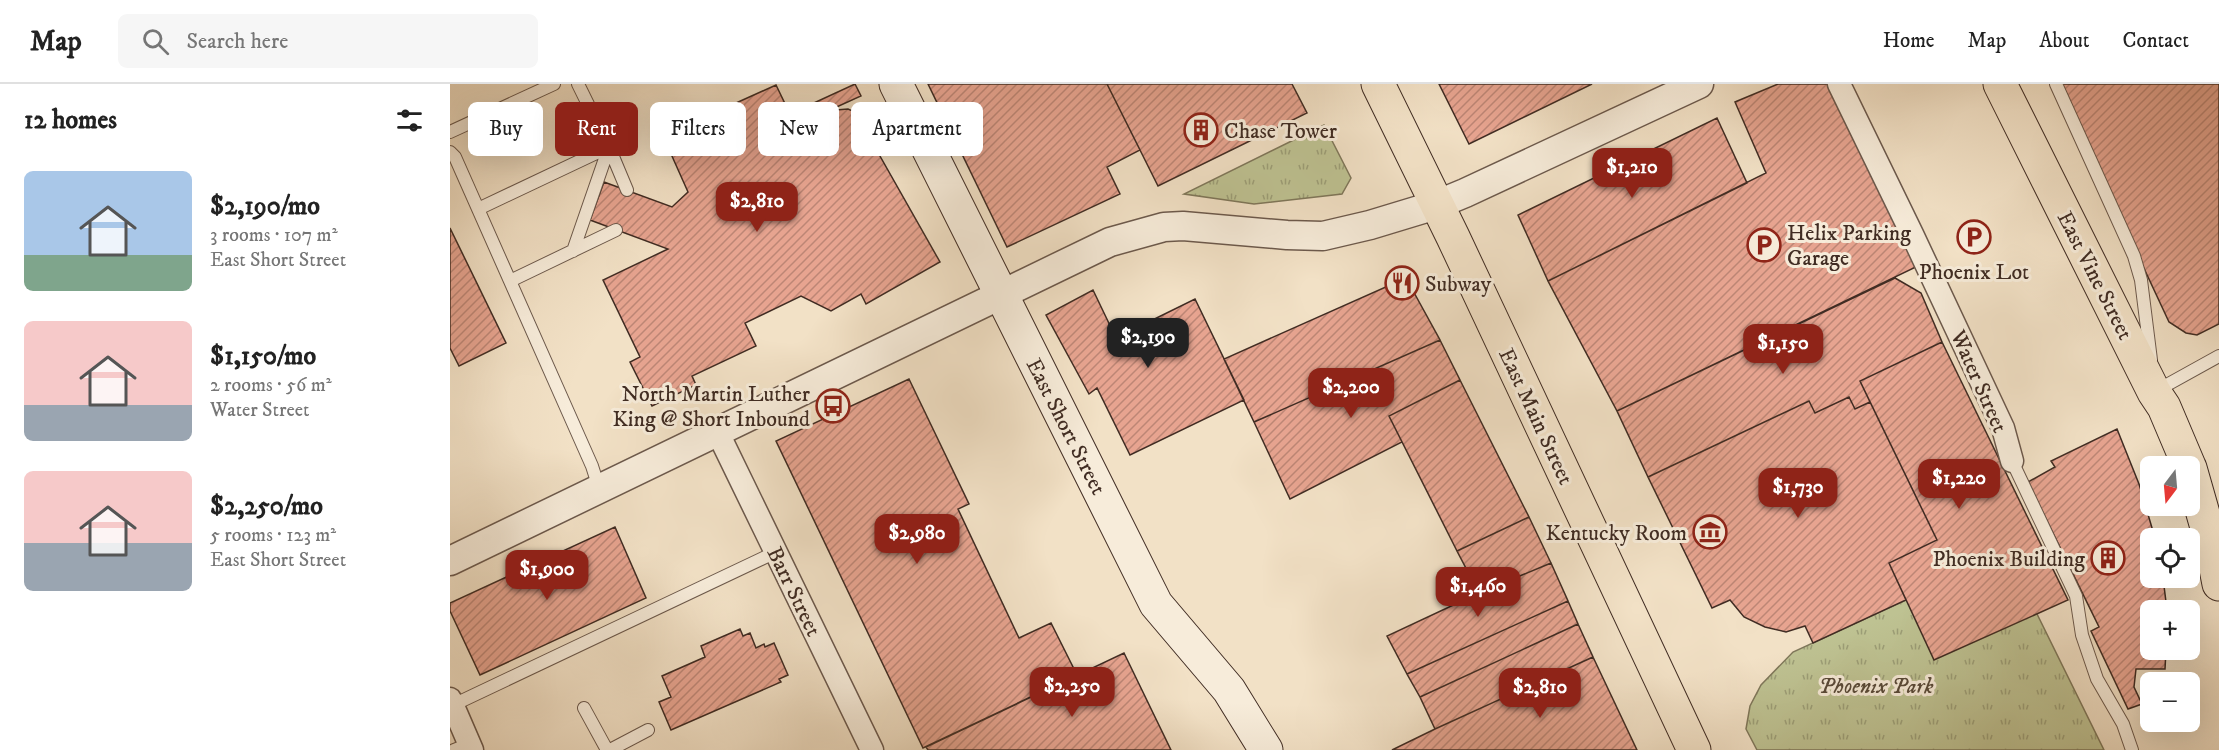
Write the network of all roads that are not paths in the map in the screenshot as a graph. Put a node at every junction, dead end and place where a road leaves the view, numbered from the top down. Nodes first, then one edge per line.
1 (554, 84) edge
2 (578, 84) edge
3 (896, 84) edge
4 (1378, 84) edge
5 (1699, 84) edge
6 (1839, 84) edge
7 (2000, 84) edge
8 (2056, 84) edge
9 (587, 102) edge
10 (450, 132) edge
11 (450, 152) edge
12 (590, 156) edge
13 (606, 156) edge
14 (613, 156) edge
15 (627, 190) dead end
16 (1436, 205) junction
17 (478, 208) junction
18 (616, 230) dead end
19 (573, 251) junction
20 (510, 281) junction
21 (1002, 294) junction
22 (2219, 356) edge
23 (2154, 392) junction
24 (717, 431) junction
25 (2185, 456) edge
26 (2012, 461) joint
27 (599, 488) junction
28 (2200, 502) edge
29 (776, 552) junction
30 (450, 561) edge
31 (2219, 584) edge
32 (451, 702) edge
33 (584, 708) dead end
34 (648, 730) dead end
35 (465, 748) edge
36 (608, 750) edge
37 (872, 750) edge
38 (1266, 750) edge
39 (1694, 750) edge
40 (2132, 750) edge

1 - 10 lane
2 - 9 lane
3 - 21 main road, East Short Street
4 - 16 main road, East Main Street
5 - 16 street
6 - 26 street, Water Street
7 - 23 main road, East Vine Street
8 - 23 lane
11 - 17 lane
12 - 17 lane
13 - 19 lane
14 - 15 lane
16 - 21 street
16 - 39 main road, East Main Street
17 - 20 lane
18 - 19 lane
19 - 20 lane
20 - 27 lane
21 - 24 street
21 - 38 main road, East Short Street
22 - 23 lane
23 - 25 main road, East Vine Street
24 - 27 street
24 - 29 street, Barr Street
26 - 40 lane, Water Street
27 - 30 street
28 - 31 main road, East Vine Street
29 - 32 lane
29 - 37 street, Barr Street
32 - 35 street
33 - 36 lane
34 - 36 lane

